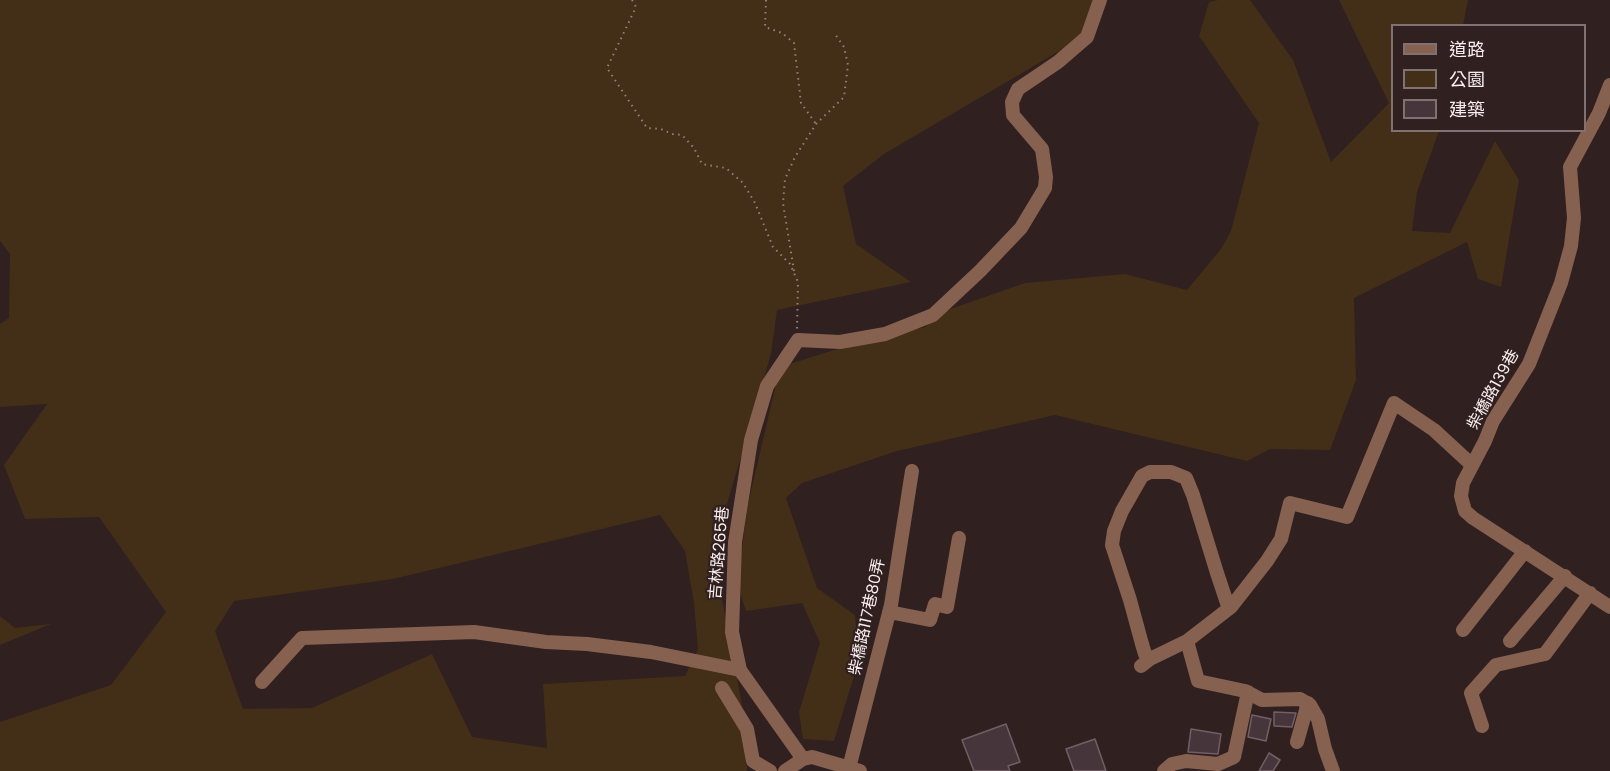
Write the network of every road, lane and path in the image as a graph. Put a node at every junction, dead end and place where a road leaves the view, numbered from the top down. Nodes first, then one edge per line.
1 (632, 0) edge
2 (766, 0) edge
3 (1100, 0) edge
4 (835, 34) dead end
5 (1610, 85) edge
6 (816, 124) junction
7 (795, 274) junction
8 (798, 340) junction
9 (1472, 465) junction
10 (912, 471) dead end
11 (959, 538) dead end
12 (1525, 551) junction
13 (1565, 576) junction
14 (1590, 593) junction
15 (1232, 607) junction
16 (1610, 607) edge
17 (889, 612) junction
18 (1463, 630) dead end
19 (1510, 640) dead end
20 (1187, 641) junction
21 (740, 670) junction
22 (262, 682) dead end
23 (722, 688) dead end
24 (1248, 692) junction
25 (1308, 704) junction
26 (1482, 726) dead end
27 (1297, 742) dead end
28 (803, 759) junction
29 (854, 769) edge
30 (770, 771) edge
31 (785, 771) edge
32 (1164, 771) edge
33 (1333, 771) edge

1 - 7 path
2 - 6 path
3 - 8 street
4 - 6 path
5 - 9 street, 柴橋路139巷
6 - 7 path
7 - 8 path
8 - 21 street, 吉林路265巷
9 - 12 street, 柴橋路139巷
9 - 15 street
10 - 17 street, 柴橋路117巷80弄
11 - 17 street
12 - 13 street, 柴橋路139巷
12 - 18 street
13 - 14 street, 柴橋路139巷
13 - 19 street
14 - 16 street, 柴橋路139巷
14 - 26 street
15 - 20 street
15 - 20 street
17 - 29 street, 柴橋路117巷80弄
20 - 24 street
21 - 22 street
21 - 28 street, 吉林路265巷
23 - 30 street
24 - 25 street
24 - 32 street
25 - 27 street
25 - 33 street
28 - 29 street
28 - 31 street

